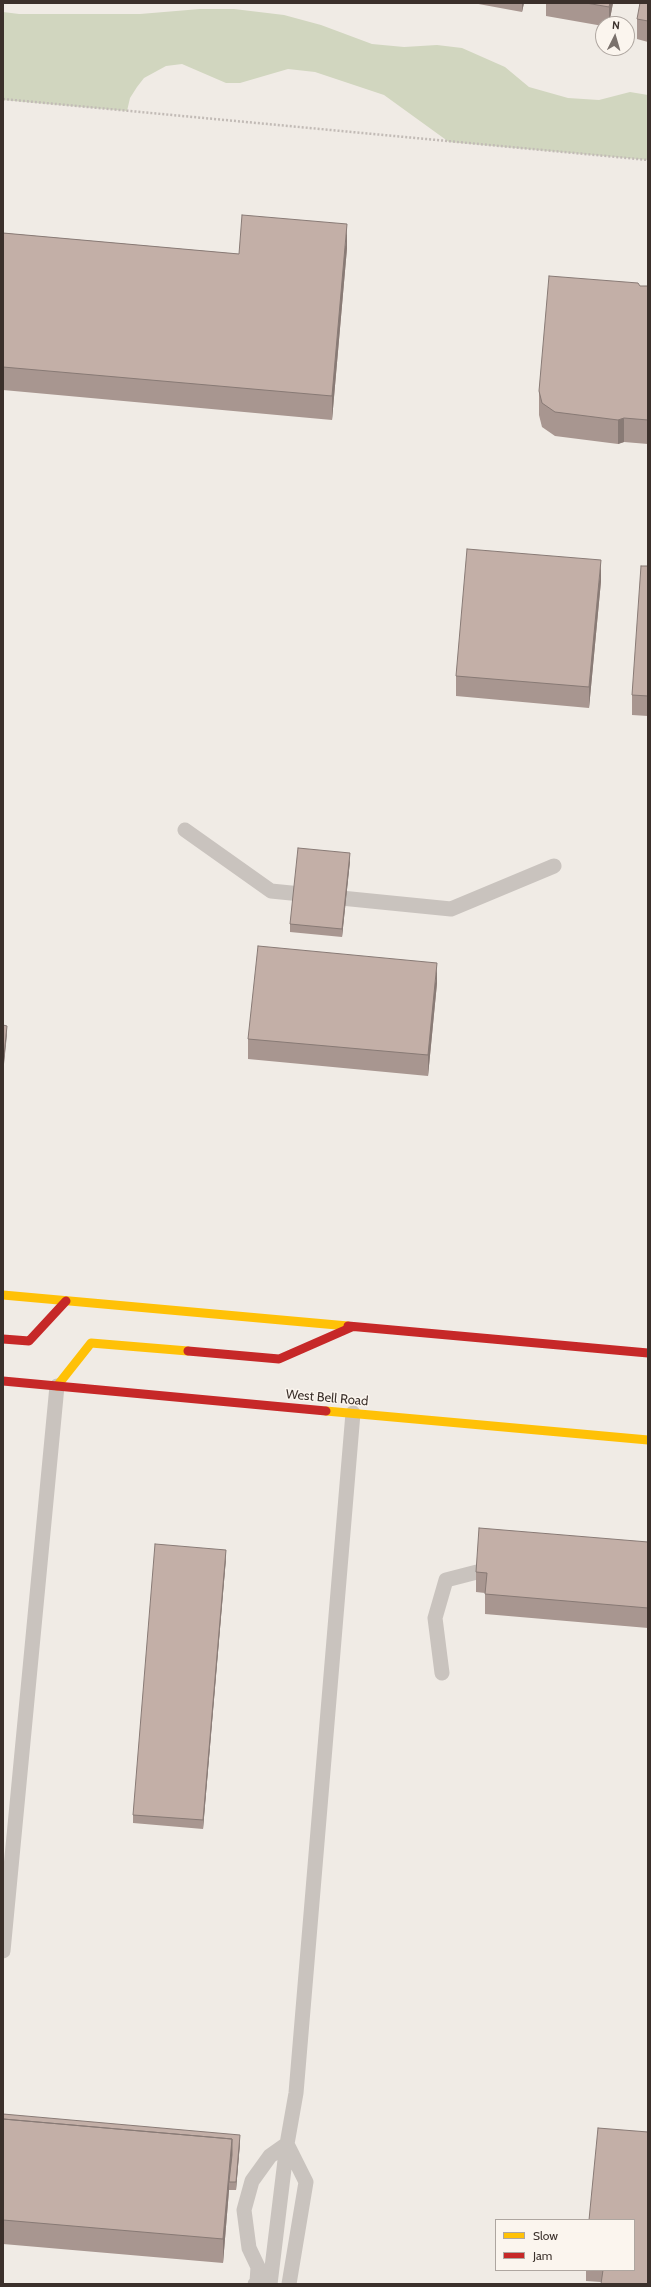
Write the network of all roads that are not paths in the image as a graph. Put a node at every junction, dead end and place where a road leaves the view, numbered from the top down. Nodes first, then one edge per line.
1 (185, 830) dead end
2 (554, 866) dead end
3 (3, 1295) edge
4 (66, 1301) junction
5 (354, 1326) junction
6 (3, 1339) edge
7 (648, 1353) edge
8 (3, 1381) edge
9 (57, 1386) junction
10 (353, 1413) junction
11 (648, 1440) edge
12 (477, 1572) edge
13 (442, 1673) dead end
14 (3, 1951) edge
15 (287, 2144) junction
16 (255, 2284) edge
17 (270, 2284) edge
18 (289, 2284) edge

1 - 2 lane
3 - 4 main road
4 - 5 main road
4 - 6 main road
5 - 7 main road
5 - 9 main road
8 - 9 main road, West Bell Road
9 - 10 main road, West Bell Road
9 - 14 lane
10 - 11 main road, West Bell Road
10 - 15 lane
12 - 13 lane
15 - 16 lane
15 - 17 lane
15 - 18 lane

